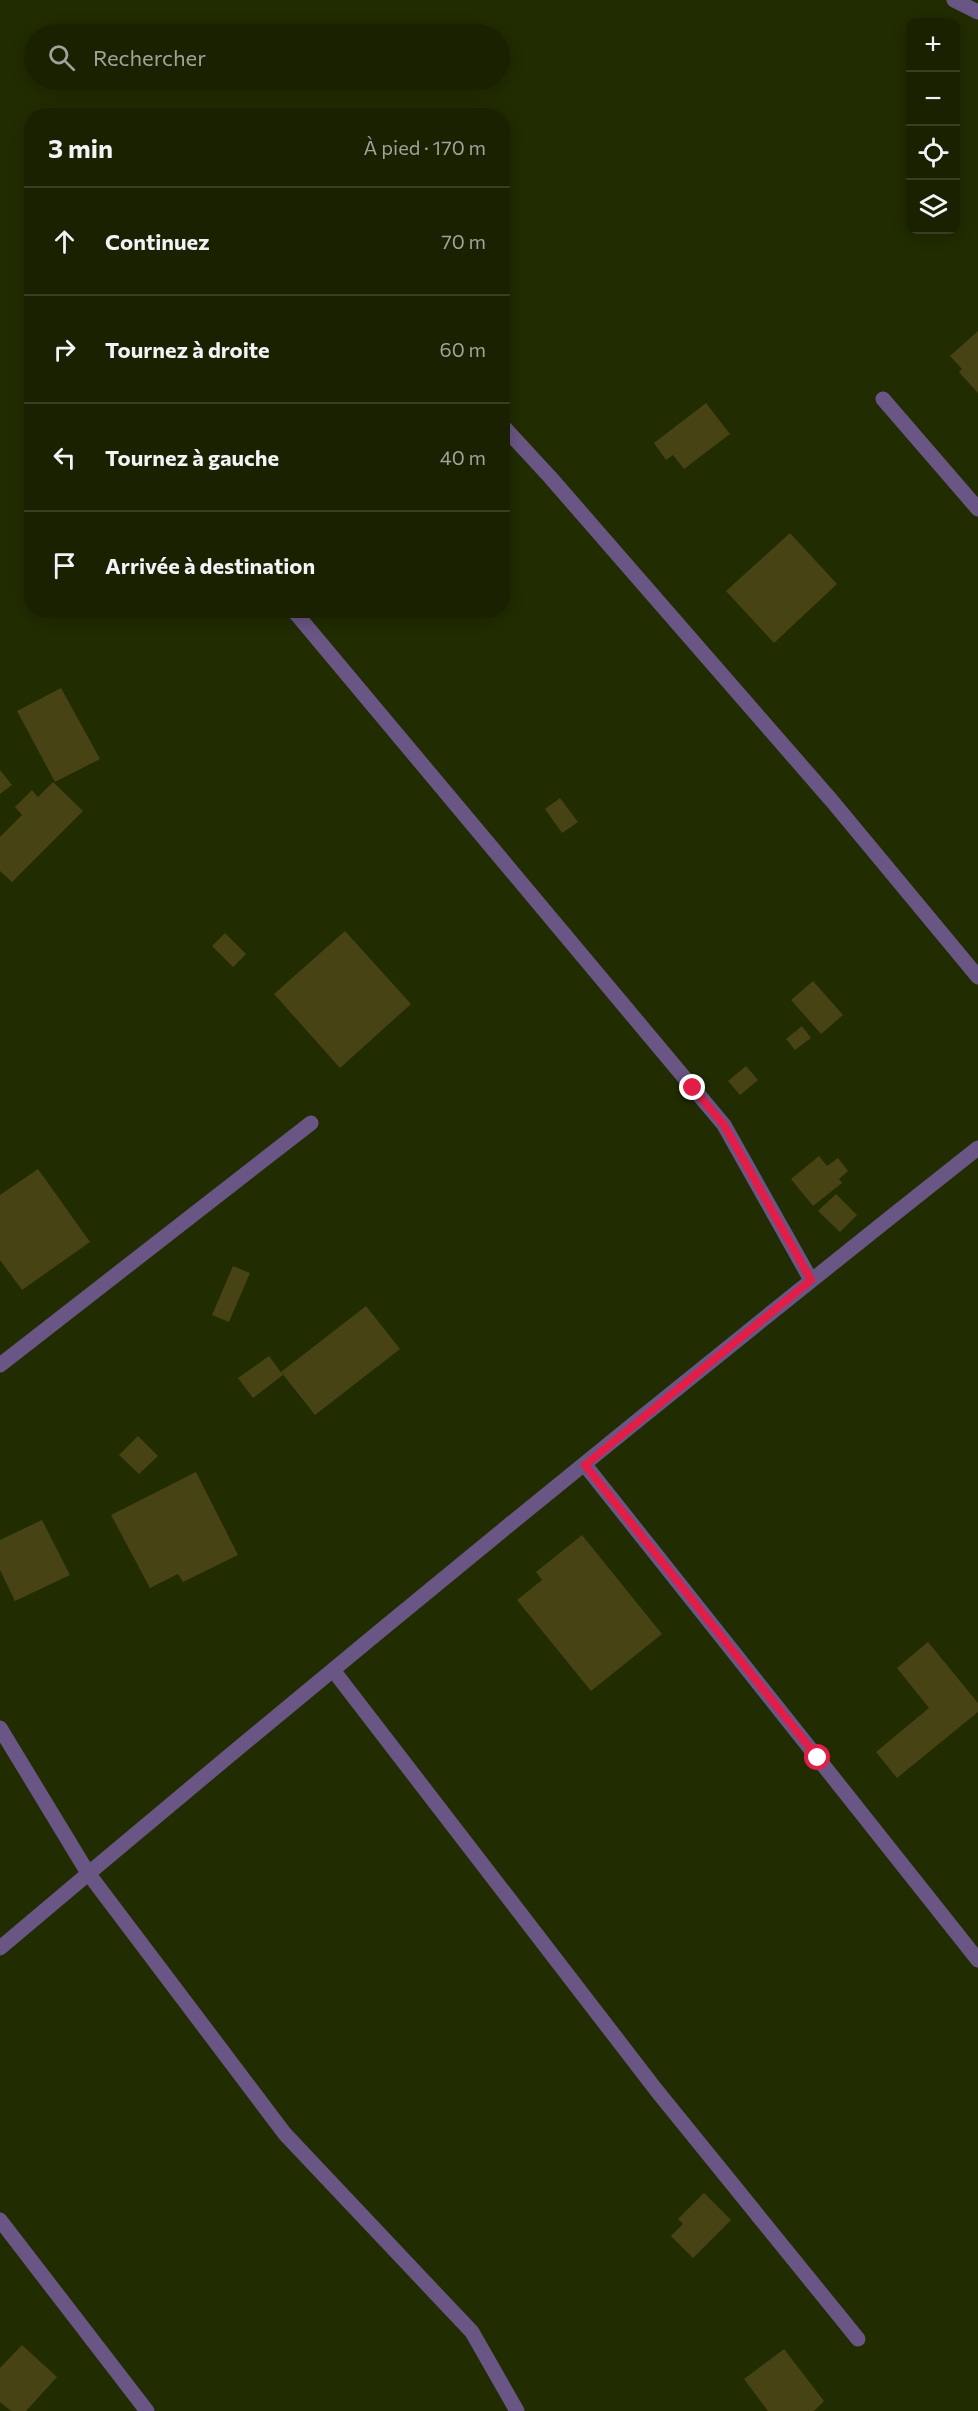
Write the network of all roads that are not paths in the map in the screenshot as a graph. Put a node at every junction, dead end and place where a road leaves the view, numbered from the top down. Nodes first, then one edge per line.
1 (954, 0) edge
2 (978, 12) edge
3 (883, 399) dead end
4 (510, 434) edge
5 (978, 509) edge
6 (300, 618) edge
7 (978, 977) edge
8 (311, 1123) dead end
9 (978, 1148) edge
10 (811, 1280) junction
11 (0, 1365) edge
12 (585, 1465) junction
13 (333, 1670) junction
14 (0, 1728) edge
15 (88, 1874) junction
16 (0, 1948) edge
17 (978, 1960) edge
18 (0, 2220) edge
19 (858, 2339) dead end
20 (147, 2411) edge
21 (517, 2411) edge

1 - 2 street
3 - 5 street
4 - 7 street
6 - 10 street
8 - 11 street
9 - 10 street
10 - 12 street
12 - 13 street
12 - 17 street
13 - 15 street
13 - 19 street
14 - 15 street
15 - 16 street
15 - 21 street
18 - 20 street

